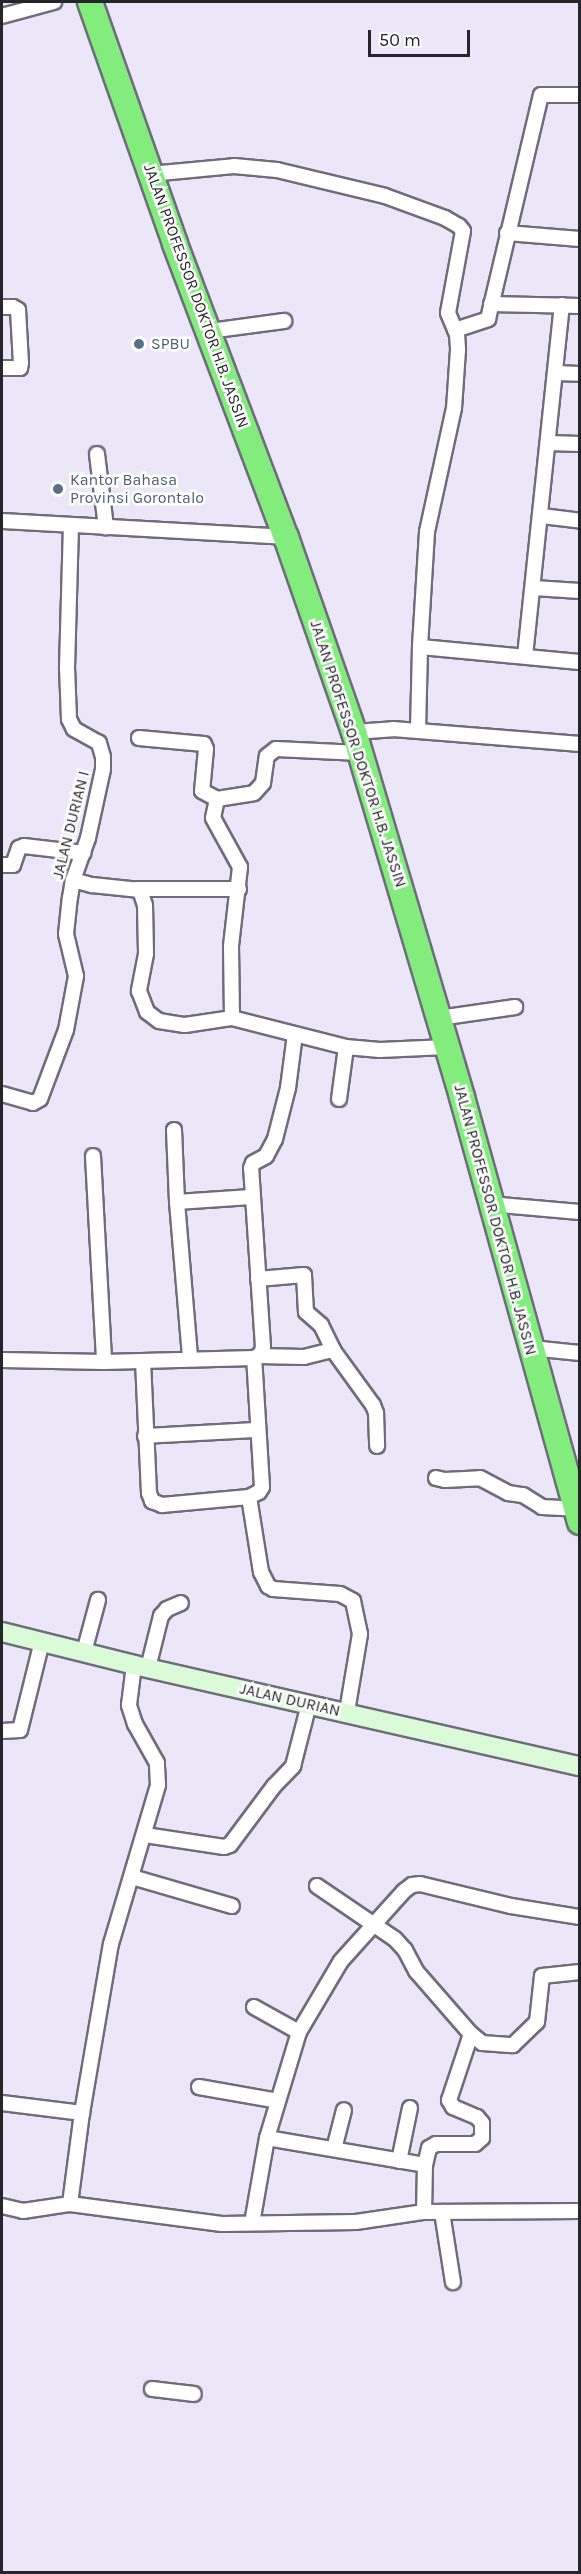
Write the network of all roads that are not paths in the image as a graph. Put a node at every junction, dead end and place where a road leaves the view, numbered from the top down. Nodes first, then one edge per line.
1 (54, 2) edge
2 (90, 2) edge
3 (2, 16) edge
4 (579, 95) edge
5 (150, 174) junction
6 (507, 233) junction
7 (579, 239) edge
8 (491, 304) junction
9 (562, 305) junction
10 (579, 306) edge
11 (2, 307) edge
12 (284, 321) dead end
13 (455, 330) junction
14 (210, 331) junction
15 (2, 368) edge
16 (555, 372) junction
17 (579, 374) edge
18 (548, 443) junction
19 (579, 444) edge
20 (96, 454) dead end
21 (542, 516) junction
22 (2, 521) edge
23 (579, 521) edge
24 (71, 526) junction
25 (106, 527) junction
26 (286, 537) junction
27 (534, 588) junction
28 (579, 591) edge
29 (420, 647) junction
30 (525, 656) junction
31 (579, 662) edge
32 (418, 730) junction
33 (139, 738) dead end
34 (357, 742) junction
35 (579, 744) edge
36 (217, 799) junction
37 (84, 853) junction
38 (2, 865) edge
39 (73, 880) junction
40 (137, 889) junction
41 (239, 889) junction
42 (515, 1007) dead end
43 (232, 1018) junction
44 (439, 1018) junction
45 (294, 1034) junction
46 (346, 1047) junction
47 (447, 1047) junction
48 (2, 1094) edge
49 (339, 1099) dead end
50 (174, 1130) dead end
51 (93, 1156) dead end
52 (251, 1197) junction
53 (177, 1202) junction
54 (489, 1204) junction
55 (579, 1212) edge
56 (258, 1279) junction
57 (531, 1348) junction
58 (333, 1350) junction
59 (579, 1353) edge
60 (257, 1357) junction
61 (190, 1358) junction
62 (2, 1360) edge
63 (144, 1361) junction
64 (104, 1362) junction
65 (257, 1430) junction
66 (145, 1436) junction
67 (377, 1446) dead end
68 (436, 1478) dead end
69 (249, 1497) junction
70 (578, 1516) edge
71 (99, 1600) dead end
72 (182, 1603) dead end
73 (2, 1632) edge
74 (42, 1641) junction
75 (84, 1652) junction
76 (141, 1666) junction
77 (309, 1704) junction
78 (347, 1712) junction
79 (2, 1731) edge
80 (579, 1766) edge
81 (145, 1835) junction
82 (132, 1877) junction
83 (317, 1887) dead end
84 (232, 1906) dead end
85 (579, 1917) edge
86 (373, 1924) junction
87 (579, 1972) edge
88 (254, 2007) dead end
89 (299, 2032) junction
90 (471, 2034) junction
91 (200, 2086) dead end
92 (278, 2101) junction
93 (2, 2103) edge
94 (410, 2108) dead end
95 (344, 2110) dead end
96 (82, 2113) junction
97 (267, 2138) junction
98 (334, 2149) junction
99 (399, 2161) junction
100 (424, 2165) junction
101 (70, 2204) junction
102 (2, 2206) edge
103 (579, 2211) edge
104 (424, 2212) junction
105 (442, 2212) junction
106 (252, 2223) junction
107 (453, 2282) dead end
108 (152, 2389) dead end
109 (194, 2394) dead end

1 - 3 street
2 - 5 highway, JALAN PROFESSOR DOKTOR H.B. JASSIN
4 - 6 street
5 - 13 street
5 - 14 highway, JALAN PROFESSOR DOKTOR H.B. JASSIN
6 - 7 street
6 - 8 street
8 - 9 street
8 - 13 street
9 - 10 street
9 - 16 street
11 - 15 street
12 - 14 street
13 - 29 street
14 - 26 highway, JALAN PROFESSOR DOKTOR H.B. JASSIN
16 - 17 street
16 - 18 street
18 - 19 street
18 - 21 street
20 - 25 street
21 - 23 street
21 - 27 street
22 - 24 street
24 - 25 street
24 - 37 street, JALAN DURIAN I
25 - 26 street
26 - 34 highway, JALAN PROFESSOR DOKTOR H.B. JASSIN
27 - 28 street
27 - 30 street
29 - 30 street
29 - 32 street
30 - 31 street
32 - 34 street
32 - 35 street
33 - 36 street
34 - 36 street
34 - 44 highway, JALAN PROFESSOR DOKTOR H.B. JASSIN
36 - 41 street
37 - 38 street
37 - 39 street, JALAN DURIAN I
39 - 40 street
39 - 48 street, JALAN DURIAN I
40 - 41 street
40 - 43 street
41 - 43 street
42 - 44 street
43 - 45 street
44 - 47 highway, JALAN PROFESSOR DOKTOR H.B. JASSIN
45 - 46 street
45 - 52 street
46 - 47 street
46 - 49 street
47 - 54 highway, JALAN PROFESSOR DOKTOR H.B. JASSIN
50 - 53 street
51 - 64 street
52 - 53 street
52 - 56 street
53 - 61 street
54 - 55 street
54 - 57 highway, JALAN PROFESSOR DOKTOR H.B. JASSIN
56 - 58 street
56 - 60 street
57 - 59 street
57 - 70 highway, JALAN PROFESSOR DOKTOR H.B. JASSIN
58 - 60 street
58 - 67 street
60 - 61 street
60 - 65 street
61 - 63 street
62 - 64 street
63 - 64 street
63 - 66 street
65 - 66 street
65 - 69 street
66 - 69 street
68 - 70 street
69 - 78 street
71 - 75 street
72 - 76 street
73 - 74 street, JALAN DURIAN
74 - 75 street, JALAN DURIAN
74 - 79 street
75 - 76 street, JALAN DURIAN
76 - 77 street, JALAN DURIAN
76 - 81 street
77 - 78 street, JALAN DURIAN
77 - 81 street
78 - 80 street, JALAN DURIAN
81 - 82 street
82 - 84 street
82 - 96 street
83 - 86 street
85 - 86 street
86 - 89 street
86 - 90 street
87 - 90 street
88 - 89 street
89 - 92 street
90 - 100 street
91 - 92 street
92 - 97 street
93 - 96 street
94 - 99 street
95 - 98 street
96 - 101 street
97 - 98 street
97 - 106 street
98 - 99 street
99 - 100 street
100 - 104 street
101 - 102 street
101 - 106 street
103 - 105 street
104 - 105 street
104 - 106 street
105 - 107 street
108 - 109 street

